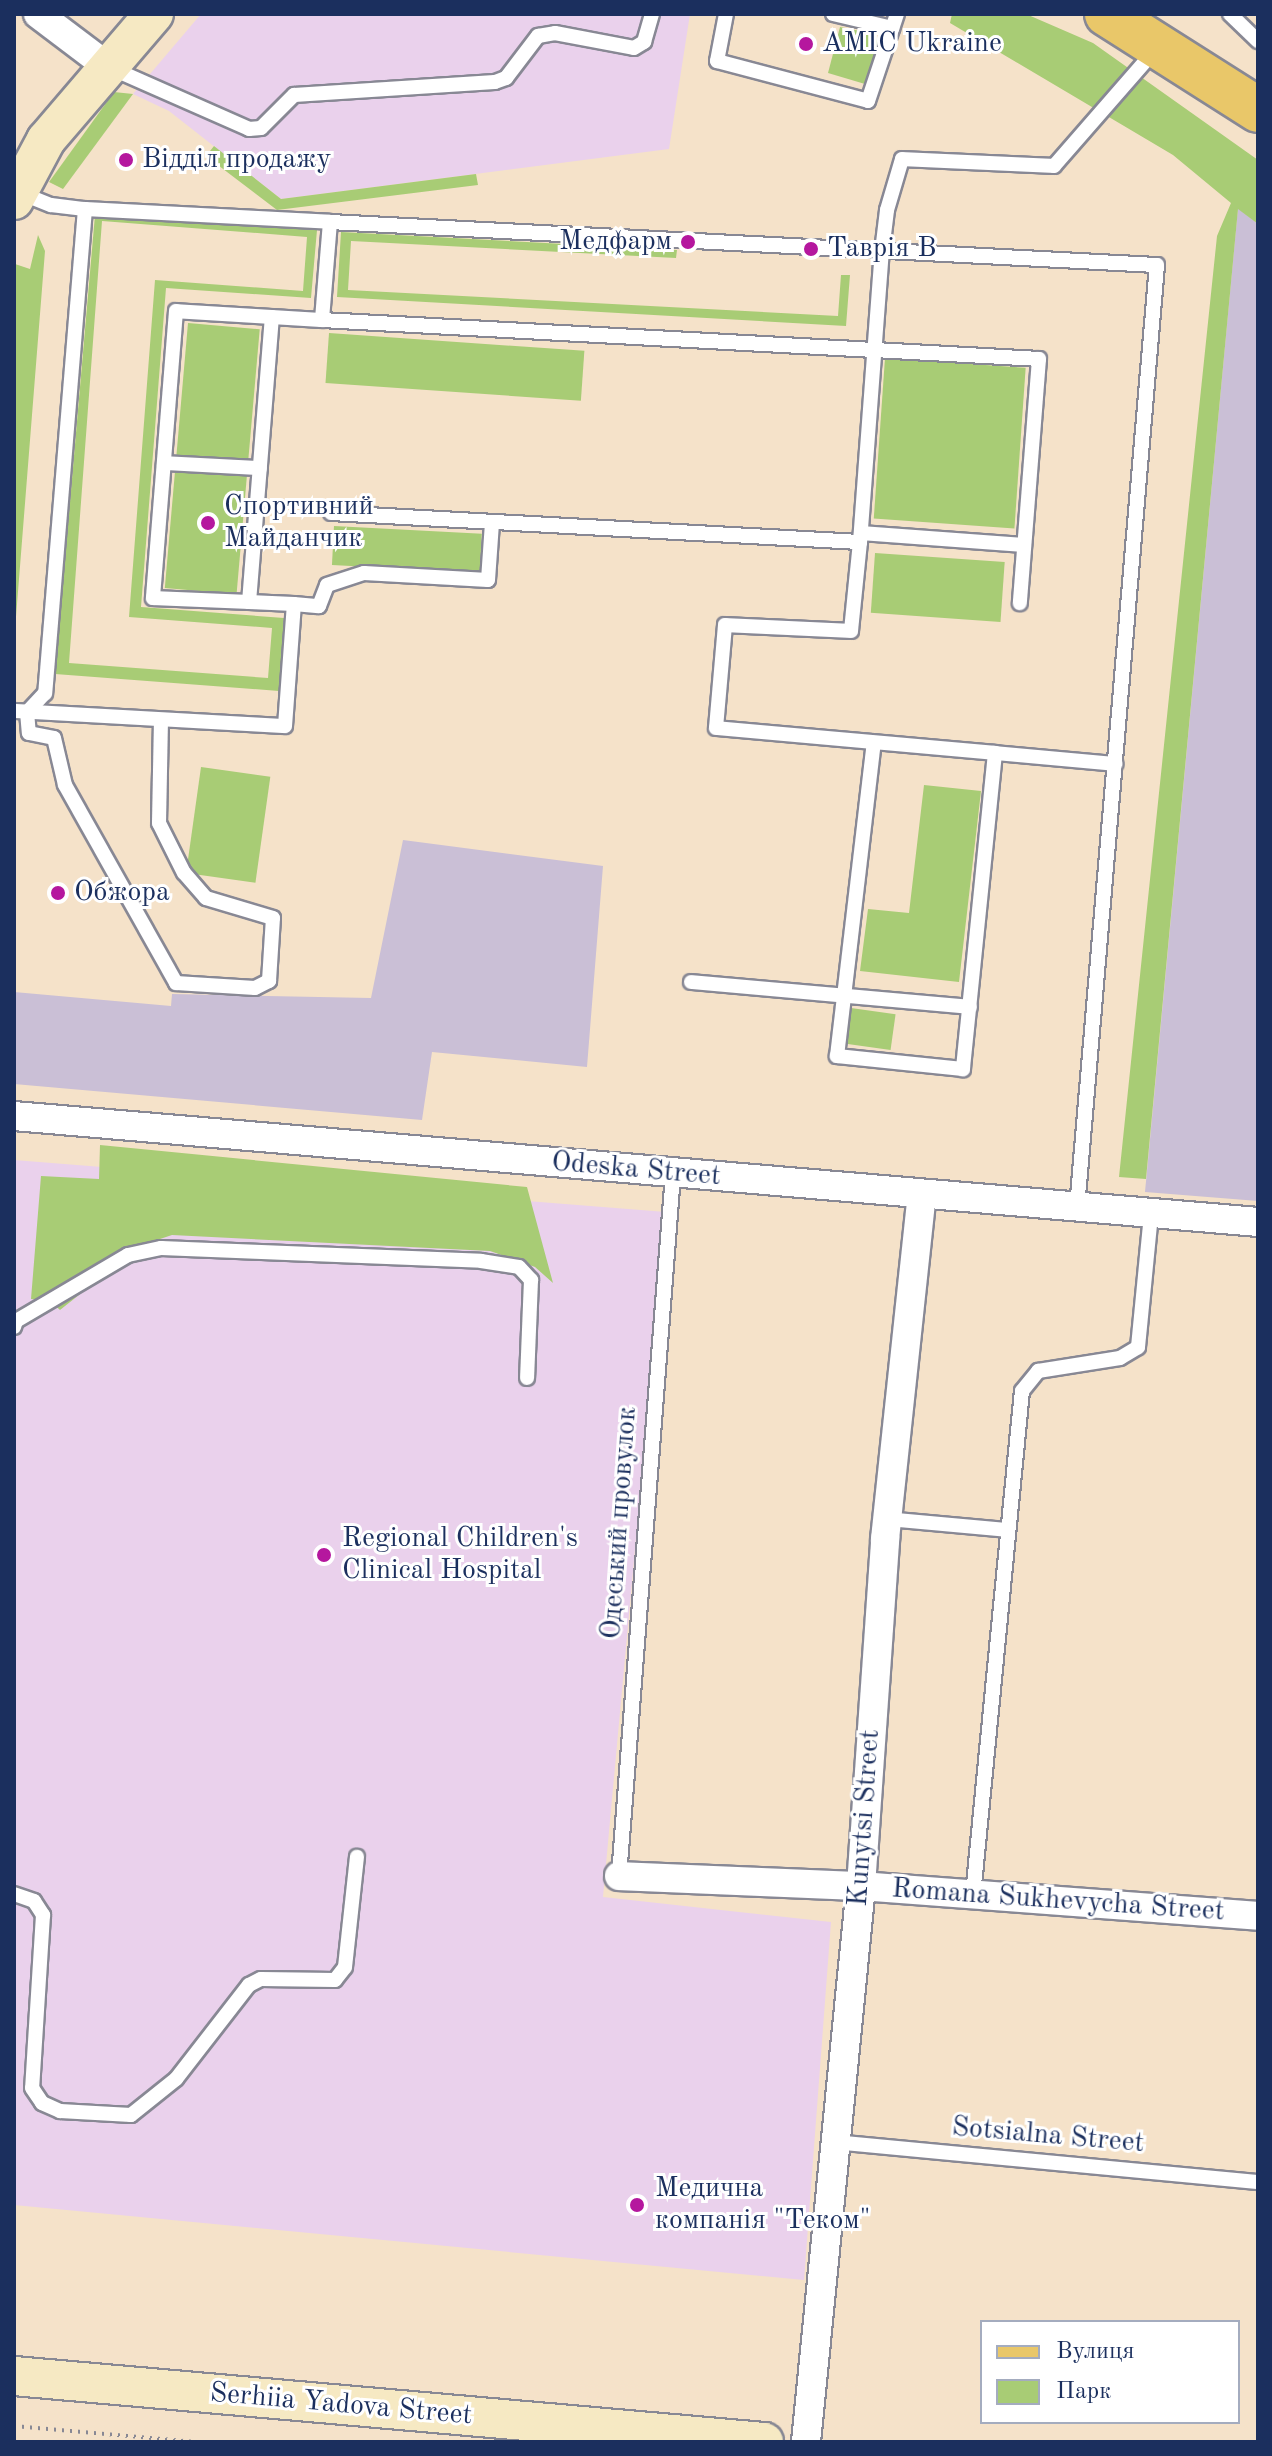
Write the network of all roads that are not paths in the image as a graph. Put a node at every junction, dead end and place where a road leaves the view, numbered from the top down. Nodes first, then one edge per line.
1 (38, 14) edge
2 (154, 14) edge
3 (652, 14) edge
4 (726, 14) edge
5 (833, 14) edge
6 (1107, 14) edge
7 (1230, 14) edge
8 (895, 21) edge
9 (1258, 41) edge
10 (1159, 45) junction
11 (108, 67) junction
12 (1258, 110) edge
13 (15, 195) edge
14 (85, 209) junction
15 (330, 222) junction
16 (882, 251) junction
17 (272, 317) junction
18 (322, 320) junction
19 (876, 349) junction
20 (164, 463) junction
21 (260, 468) junction
22 (331, 513) dead end
23 (492, 523) junction
24 (860, 538) junction
25 (1024, 545) junction
26 (249, 602) junction
27 (1020, 603) dead end
28 (294, 604) junction
29 (20, 712) edge
30 (161, 720) junction
31 (874, 743) junction
32 (995, 753) junction
33 (1115, 764) junction
34 (691, 982) dead end
35 (844, 994) junction
36 (970, 1007) junction
37 (14, 1116) edge
38 (673, 1174) junction
39 (922, 1194) junction
40 (1077, 1208) junction
41 (1151, 1214) junction
42 (1258, 1222) edge
43 (14, 1327) edge
44 (527, 1378) dead end
45 (887, 1519) junction
46 (1007, 1530) junction
47 (357, 1857) dead end
48 (619, 1876) joint
49 (861, 1886) junction
50 (14, 1894) edge
51 (973, 1895) junction
52 (1258, 1916) edge
53 (832, 2142) junction
54 (1258, 2182) edge
55 (14, 2376) edge
56 (764, 2442) edge
57 (806, 2442) edge

1 - 11 street
2 - 11 street
3 - 11 lane
4 - 8 lane
5 - 8 lane
6 - 10 main road
7 - 9 lane
10 - 12 main road
10 - 16 lane
11 - 13 street
13 - 14 lane
14 - 15 lane
14 - 29 lane
15 - 16 lane
15 - 18 lane
16 - 19 lane
16 - 33 lane
17 - 18 lane
17 - 20 lane
17 - 21 lane
18 - 19 lane
19 - 24 lane
19 - 25 lane
20 - 21 lane
20 - 26 lane
21 - 26 lane
22 - 23 lane
23 - 24 lane
23 - 28 lane
24 - 25 lane
24 - 31 lane
25 - 27 lane
26 - 28 lane
28 - 30 lane
29 - 30 lane
29 - 30 lane
31 - 32 lane
31 - 35 lane
32 - 33 lane
32 - 36 lane
33 - 40 lane
34 - 35 lane
35 - 36 lane
35 - 36 lane
37 - 38 street, Odeska Street
38 - 39 street, Odeska Street
38 - 48 lane, Одеський провулок
39 - 40 street, Odeska Street
39 - 45 street, Kunytsi Street
40 - 41 street, Odeska Street
41 - 42 street, Odeska Street
41 - 46 lane
43 - 44 lane
45 - 46 lane
45 - 49 street, Kunytsi Street
46 - 51 lane
47 - 50 lane
48 - 49 street, Romana Sukhevycha Street
49 - 51 street, Romana Sukhevycha Street
49 - 53 street, Kunytsi Street
51 - 52 street, Romana Sukhevycha Street
53 - 54 lane, Sotsialna Street
53 - 57 street, Kunytsi Street
55 - 56 street, Serhiia Yadova Street

